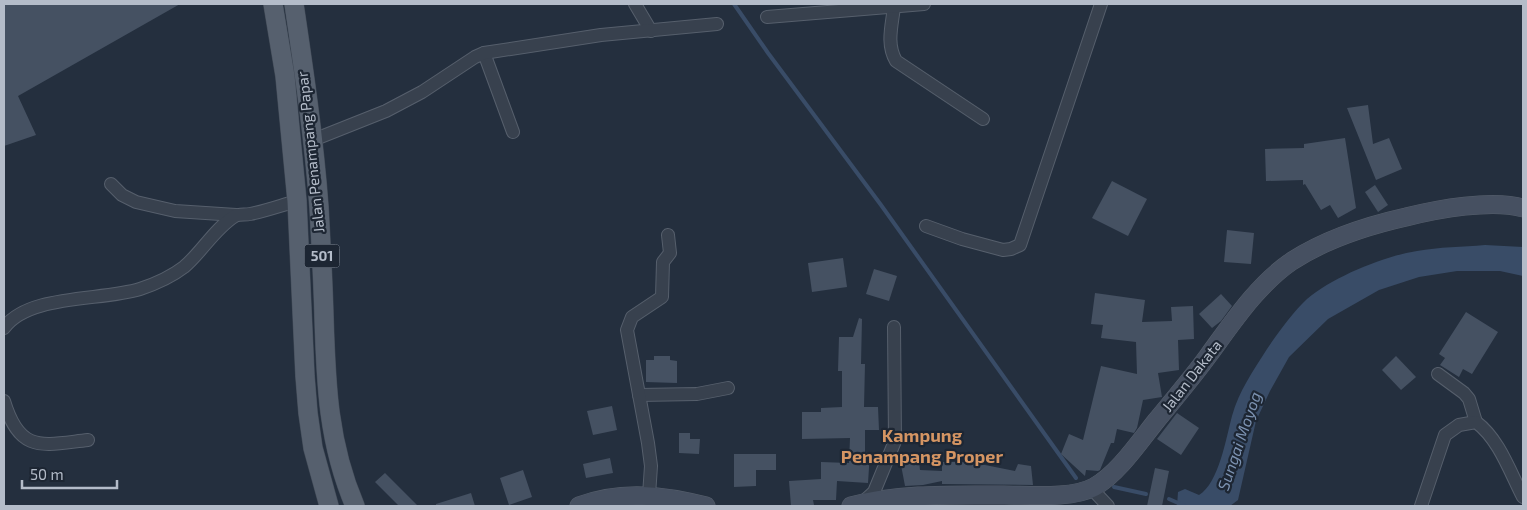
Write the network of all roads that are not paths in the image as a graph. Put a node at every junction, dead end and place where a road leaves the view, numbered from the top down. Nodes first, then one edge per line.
1 (273, 4) edge
2 (294, 4) edge
3 (635, 4) edge
4 (924, 4) edge
5 (1101, 4) edge
6 (878, 6) edge
7 (894, 7) junction
8 (767, 16) dead end
9 (717, 24) dead end
10 (652, 31) junction
11 (484, 53) junction
12 (983, 119) dead end
13 (513, 132) dead end
14 (314, 140) junction
15 (111, 184) dead end
16 (297, 201) junction
17 (1523, 208) edge
18 (236, 215) junction
19 (926, 226) dead end
20 (668, 234) dead end
21 (894, 327) dead end
22 (4, 328) edge
23 (1438, 374) dead end
24 (728, 388) dead end
25 (639, 395) junction
26 (4, 401) edge
27 (1476, 422) junction
28 (88, 440) dead end
29 (1092, 489) junction
30 (650, 495) junction
31 (1523, 497) edge
32 (1069, 500) edge
33 (972, 501) edge
34 (856, 505) edge
35 (329, 506) edge
36 (355, 506) edge
37 (579, 506) edge
38 (706, 506) edge
39 (1108, 506) edge
40 (1421, 506) edge

1 - 16 main road, Jalan Penampang Papar / 501
2 - 14 main road, Jalan Penampang Papar / 501
3 - 10 street
4 - 7 street
5 - 19 street
6 - 7 street
6 - 8 street
7 - 12 street
9 - 10 street
10 - 11 street
11 - 13 street
11 - 14 street
14 - 36 main road, Jalan Penampang Papar / 501
15 - 18 street
16 - 18 street
16 - 35 main road, Jalan Penampang Papar / 501
17 - 29 street, Jalan Dakata
18 - 22 street
20 - 25 street
21 - 34 street
23 - 27 street
24 - 25 street
25 - 30 street
26 - 28 street
27 - 31 street
27 - 40 street
29 - 32 street, Jalan Dakata
29 - 39 street
30 - 37 street
30 - 38 street
32 - 33 street, Jalan Dakata
33 - 34 street, Jalan Dakata

